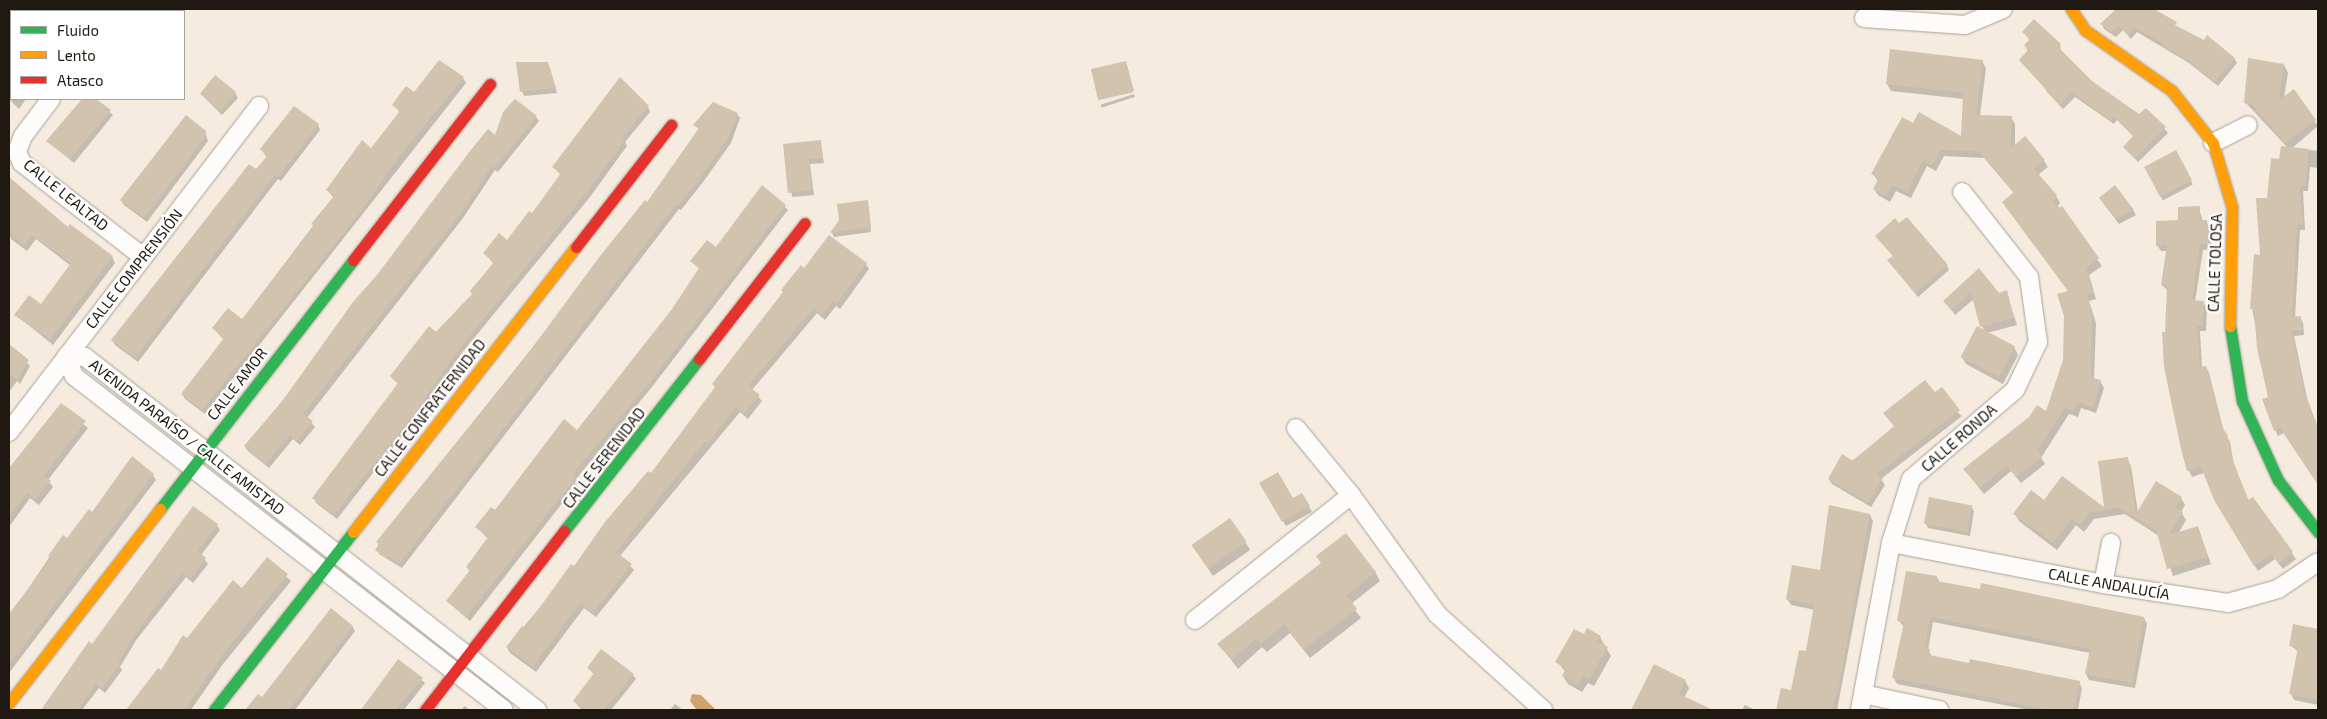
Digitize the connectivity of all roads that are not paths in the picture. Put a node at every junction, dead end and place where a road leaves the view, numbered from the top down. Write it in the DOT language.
graph roads {
  1 [pos="2003,9"];
  2 [pos="2071,9"];
  3 [pos="1864,18"];
  4 [pos="490,84"];
  5 [pos="50,100"];
  6 [pos="259,106"];
  7 [pos="671,125"];
  8 [pos="2248,125"];
  9 [pos="2213,143"];
  10 [pos="1962,192"];
  11 [pos="805,223"];
  12 [pos="143,257"];
  13 [pos="67,356"];
  14 [pos="1296,428"];
  15 [pos="9,432"];
  16 [pos="204,450"];
  17 [pos="191,467"];
  18 [pos="1351,496"];
  19 [pos="2318,532"];
  20 [pos="1891,543"];
  21 [pos="2110,543"];
  22 [pos="336,553"];
  23 [pos="2318,562"];
  24 [pos="323,570"];
  25 [pos="2103,584"];
  26 [pos="1195,620"];
  27 [pos="469,656"];
  28 [pos="455,672"];
  29 [pos="1861,702"];
  30 [pos="9,703"];
  31 [pos="214,710"];
  32 [pos="425,710"];
  33 [pos="504,710"];
  34 [pos="537,710"];
  35 [pos="1543,710"];
  36 [pos="1939,710"];
  1 -- 3 [label="street"];
  2 -- 9 [label="street, CALLE TOLOSA"];
  4 -- 16 [label="street, CALLE AMOR"];
  5 -- 12 [label="street, CALLE LEALTAD"];
  6 -- 12 [label="street, CALLE COMPRENSIÓN"];
  7 -- 22 [label="street, CALLE CONFRATERNIDAD"];
  8 -- 9 [label="street"];
  9 -- 19 [label="street, CALLE TOLOSA"];
  10 -- 20 [label="street, CALLE RONDA"];
  11 -- 27 [label="street, CALLE SERENIDAD"];
  12 -- 13 [label="street, CALLE COMPRENSIÓN"];
  13 -- 15 [label="street, CALLE COMPRENSIÓN"];
  13 -- 16 [label="street, AVENIDA PARAÍSO / CALLE AMISTAD"];
  13 -- 17 [label="street, AVENIDA PARAÍSO / CALLE AMISTAD"];
  14 -- 18 [label="street"];
  16 -- 17 [label="street, CALLE AMOR"];
  16 -- 22 [label="street, AVENIDA PARAÍSO / CALLE AMISTAD"];
  17 -- 24 [label="street, AVENIDA PARAÍSO / CALLE AMISTAD"];
  17 -- 30 [label="street, CALLE AMOR"];
  18 -- 26 [label="street"];
  18 -- 35 [label="street"];
  20 -- 25 [label="street, CALLE ANDALUCÍA"];
  20 -- 29 [label="street, CALLE RONDA"];
  21 -- 25 [label="street"];
  22 -- 24 [label="street, CALLE CONFRATERNIDAD"];
  22 -- 27 [label="street, AVENIDA PARAÍSO / CALLE AMISTAD"];
  23 -- 25 [label="street, CALLE ANDALUCÍA"];
  24 -- 28 [label="street, AVENIDA PARAÍSO / CALLE AMISTAD"];
  24 -- 31 [label="street, CALLE CONFRATERNIDAD"];
  27 -- 28 [label="street, CALLE SERENIDAD"];
  27 -- 34 [label="street, AVENIDA PARAÍSO / CALLE AMISTAD"];
  28 -- 32 [label="street, CALLE SERENIDAD"];
  28 -- 33 [label="street, AVENIDA PARAÍSO / CALLE AMISTAD"];
  29 -- 36 [label="street"];
}
